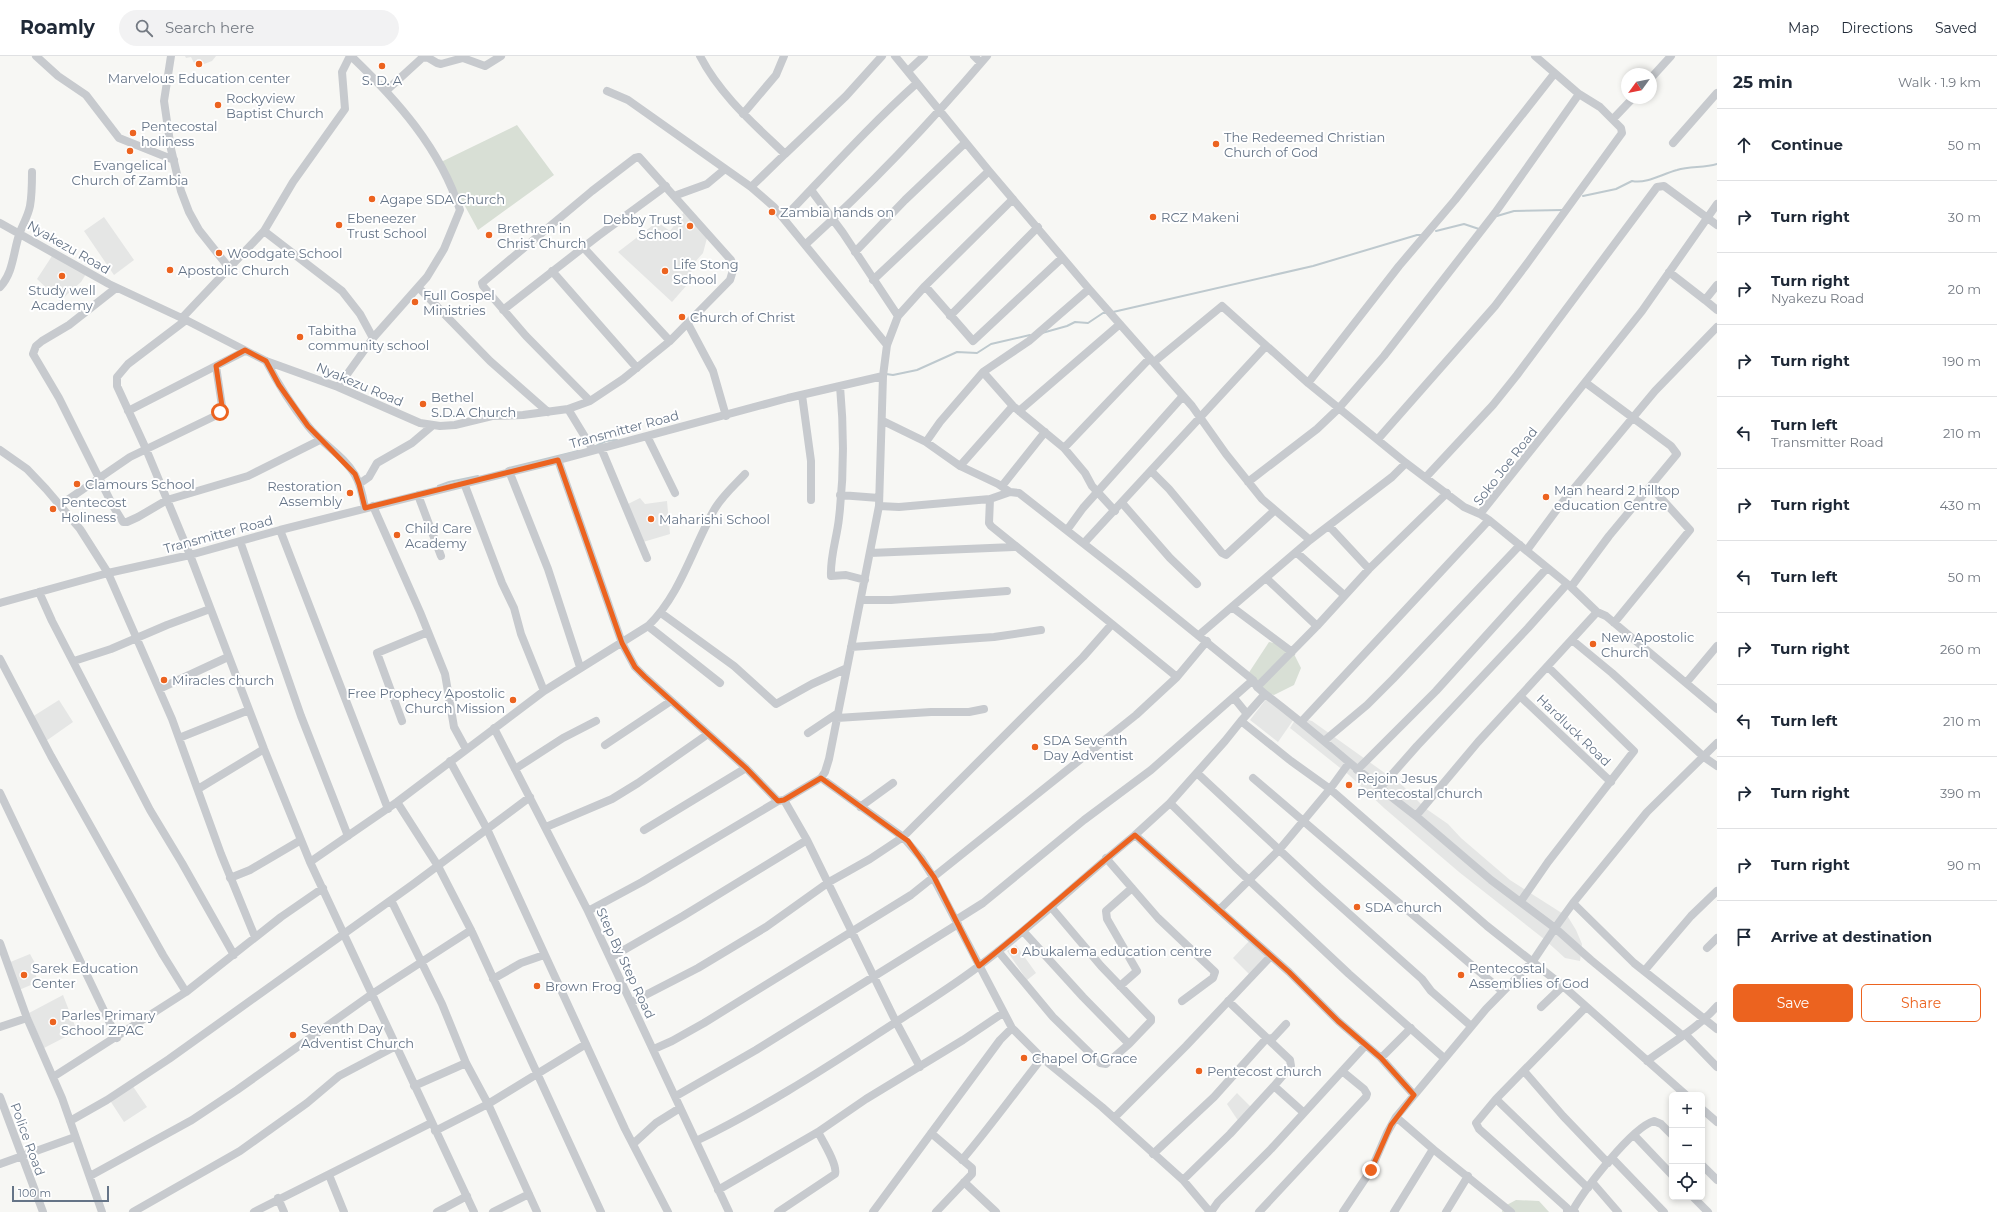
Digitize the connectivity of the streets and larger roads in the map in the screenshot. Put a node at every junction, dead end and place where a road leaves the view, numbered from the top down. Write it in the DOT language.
graph roads {
  1 [pos="36,56"];
  2 [pos="171,56"];
  3 [pos="351,56"];
  4 [pos="501,56"];
  5 [pos="700,56"];
  6 [pos="784,56"];
  7 [pos="882,56"];
  8 [pos="895,56"];
  9 [pos="924,56"];
  10 [pos="974,56"];
  11 [pos="987,56"];
  12 [pos="1540,58"];
  13 [pos="1667,58"];
  14 [pos="981,63"];
  15 [pos="1657,70"];
  16 [pos="908,71"];
  17 [pos="1554,74"];
  18 [pos="917,83"];
  19 [pos="387,90"];
  20 [pos="607,91"];
  21 [pos="1717,92"];
  22 [pos="1578,94"];
  23 [pos="1628,104"];
  24 [pos="939,111"];
  25 [pos="743,114"];
  26 [pos="1613,120"];
  27 [pos="965,143"];
  28 [pos="1673,144"];
  29 [pos="785,154"];
  30 [pos="174,160"];
  31 [pos="725,169"];
  32 [pos="989,171"];
  33 [pos="32,172"];
  34 [pos="666,186"];
  35 [pos="751,187"];
  36 [pos="811,190"];
  37 [pos="674,196"];
  38 [pos="1013,199"];
  39 [pos="1717,204"];
  40 [pos="1707,216"];
  41 [pos="784,218"];
  42 [pos="833,220"];
  43 [pos="0,223"];
  44 [pos="1717,225"];
  45 [pos="1038,227"];
  46 [pos="264,231"];
  47 [pos="19,233"];
  48 [pos="806,244"];
  49 [pos="583,248"];
  50 [pos="855,252"];
  51 [pos="1062,258"];
  52 [pos="230,269"];
  53 [pos="552,271"];
  54 [pos="1669,272"];
  55 [pos="873,280"];
  56 [pos="1717,285"];
  57 [pos="924,286"];
  58 [pos="0,287"];
  59 [pos="116,288"];
  60 [pos="420,288"];
  61 [pos="1089,289"];
  62 [pos="1705,300"];
  63 [pos="502,310"];
  64 [pos="1717,310"];
  65 [pos="898,316"];
  66 [pos="950,316"];
  67 [pos="184,319"];
  68 [pos="688,324"];
  69 [pos="1120,324"];
  70 [pos="1717,327"];
  71 [pos="373,338"];
  72 [pos="670,341"];
  73 [pos="887,345"];
  74 [pos="1266,346"];
  75 [pos="245,350"];
  76 [pos="1152,360"];
  77 [pos="266,361"];
  78 [pos="216,366"];
  79 [pos="636,368"];
  80 [pos="983,372"];
  81 [pos="883,376"];
  82 [pos="1308,383"];
  83 [pos="1586,383"];
  84 [pos="840,386"];
  85 [pos="338,387"];
  86 [pos="802,395"];
  87 [pos="1183,396"];
  88 [pos="590,401"];
  89 [pos="1016,408"];
  90 [pos="1339,408"];
  91 [pos="568,409"];
  92 [pos="128,411"];
  93 [pos="548,412"];
  94 [pos="726,416"];
  95 [pos="1200,416"];
  96 [pos="1633,417"];
  97 [pos="883,421"];
  98 [pos="432,426"];
  99 [pos="1045,432"];
  100 [pos="647,436"];
  101 [pos="1378,439"];
  102 [pos="320,440"];
  103 [pos="926,442"];
  104 [pos="1064,448"];
  105 [pos="146,449"];
  106 [pos="597,449"];
  107 [pos="0,450"];
  108 [pos="558,460"];
  109 [pos="1406,463"];
  110 [pos="960,466"];
  111 [pos="1151,470"];
  112 [pos="509,471"];
  113 [pos="745,474"];
  114 [pos="1426,477"];
  115 [pos="99,478"];
  116 [pos="1248,482"];
  117 [pos="464,483"];
  118 [pos="359,484"];
  119 [pos="1002,486"];
  120 [pos="1651,487"];
  121 [pos="1010,492"];
  122 [pos="1097,492"];
  123 [pos="1447,492"];
  124 [pos="675,493"];
  125 [pos="418,494"];
  126 [pos="840,495"];
  127 [pos="990,499"];
  128 [pos="167,500"];
  129 [pos="811,500"];
  130 [pos="879,502"];
  131 [pos="1122,503"];
  132 [pos="60,505"];
  133 [pos="373,506"];
  134 [pos="365,508"];
  135 [pos="1115,511"];
  136 [pos="1274,511"];
  137 [pos="1480,514"];
  138 [pos="1489,520"];
  139 [pos="1329,526"];
  140 [pos="280,530"];
  141 [pos="1067,530"];
  142 [pos="1310,540"];
  143 [pos="240,541"];
  144 [pos="1084,543"];
  145 [pos="1014,547"];
  146 [pos="1523,548"];
  147 [pos="1296,552"];
  148 [pos="870,553"];
  149 [pos="190,555"];
  150 [pos="441,556"];
  151 [pos="647,558"];
  152 [pos="1547,568"];
  153 [pos="1369,569"];
  154 [pos="108,573"];
  155 [pos="1266,578"];
  156 [pos="865,580"];
  157 [pos="1196,583"];
  158 [pos="1569,585"];
  159 [pos="1007,591"];
  160 [pos="39,592"];
  161 [pos="1344,595"];
  162 [pos="861,600"];
  163 [pos="0,603"];
  164 [pos="1232,606"];
  165 [pos="210,609"];
  166 [pos="1597,612"];
  167 [pos="662,613"];
  168 [pos="1614,623"];
  169 [pos="1112,624"];
  170 [pos="648,626"];
  171 [pos="1317,626"];
  172 [pos="1041,630"];
  173 [pos="428,632"];
  174 [pos="1199,635"];
  175 [pos="136,640"];
  176 [pos="1572,640"];
  177 [pos="1206,642"];
  178 [pos="622,643"];
  179 [pos="1717,646"];
  180 [pos="851,647"];
  181 [pos="1292,652"];
  182 [pos="228,657"];
  183 [pos="0,659"];
  184 [pos="74,661"];
  185 [pos="1548,666"];
  186 [pos="580,667"];
  187 [pos="845,670"];
  188 [pos="1177,677"];
  189 [pos="720,683"];
  190 [pos="1255,683"];
  191 [pos="1686,683"];
  192 [pos="159,689"];
  193 [pos="544,691"];
  194 [pos="1265,694"];
  195 [pos="1520,696"];
  196 [pos="1234,698"];
  197 [pos="671,701"];
  198 [pos="1715,703"];
  199 [pos="984,709"];
  200 [pos="249,710"];
  201 [pos="837,715"];
  202 [pos="1244,717"];
  203 [pos="402,721"];
  204 [pos="596,721"];
  205 [pos="1302,721"];
  206 [pos="494,728"];
  207 [pos="708,734"];
  208 [pos="808,734"];
  209 [pos="179,738"];
  210 [pos="1324,741"];
  211 [pos="1717,743"];
  212 [pos="605,745"];
  213 [pos="264,749"];
  214 [pos="466,749"];
  215 [pos="1704,757"];
  216 [pos="450,761"];
  217 [pos="1350,763"];
  218 [pos="1717,766"];
  219 [pos="746,768"];
  220 [pos="515,769"];
  221 [pos="1357,770"];
  222 [pos="1197,772"];
  223 [pos="821,778"];
  224 [pos="1253,778"];
  225 [pos="1611,782"];
  226 [pos="893,783"];
  227 [pos="1380,788"];
  228 [pos="198,789"];
  229 [pos="1330,790"];
  230 [pos="0,793"];
  231 [pos="530,797"];
  232 [pos="781,801"];
  233 [pos="397,802"];
  234 [pos="1170,803"];
  235 [pos="860,807"];
  236 [pos="388,809"];
  237 [pos="1416,816"];
  238 [pos="1304,820"];
  239 [pos="546,827"];
  240 [pos="486,829"];
  241 [pos="644,830"];
  242 [pos="1135,835"];
  243 [pos="348,836"];
  244 [pos="903,837"];
  245 [pos="301,840"];
  246 [pos="807,840"];
  247 [pos="1279,850"];
  248 [pos="1106,858"];
  249 [pos="310,862"];
  250 [pos="438,866"];
  251 [pos="934,877"];
  252 [pos="230,878"];
  253 [pos="1250,880"];
  254 [pos="829,882"];
  255 [pos="323,888"];
  256 [pos="1132,888"];
  257 [pos="1717,891"];
  258 [pos="391,900"];
  259 [pos="1521,901"];
  260 [pos="1573,903"];
  261 [pos="1051,907"];
  262 [pos="1219,910"];
  263 [pos="588,911"];
  264 [pos="957,922"];
  265 [pos="1555,928"];
  266 [pos="471,930"];
  267 [pos="852,930"];
  268 [pos="1023,931"];
  269 [pos="345,933"];
  270 [pos="255,937"];
  271 [pos="1717,938"];
  272 [pos="0,943"];
  273 [pos="1707,948"];
  274 [pos="998,951"];
  275 [pos="234,955"];
  276 [pos="544,955"];
  277 [pos="1271,956"];
  278 [pos="610,958"];
  279 [pos="1533,961"];
  280 [pos="422,962"];
  281 [pos="979,966"];
  282 [pos="1645,970"];
  283 [pos="875,976"];
  284 [pos="493,979"];
  285 [pos="1120,986"];
  286 [pos="1563,986"];
  287 [pos="1502,991"];
  288 [pos="186,992"];
  289 [pos="372,994"];
  290 [pos="1182,1001"];
  291 [pos="1228,1001"];
  292 [pos="632,1002"];
  293 [pos="1717,1006"];
  294 [pos="1541,1008"];
  295 [pos="1586,1008"];
  296 [pos="1003,1013"];
  297 [pos="27,1018"];
  298 [pos="1705,1020"];
  299 [pos="896,1022"];
  300 [pos="1286,1024"];
  301 [pos="1471,1026"];
  302 [pos="0,1027"];
  303 [pos="1012,1028"];
  304 [pos="1411,1028"];
  305 [pos="1717,1029"];
  306 [pos="1684,1034"];
  307 [pos="117,1038"];
  308 [pos="1266,1039"];
  309 [pos="586,1044"];
  310 [pos="1129,1044"];
  311 [pos="396,1046"];
  312 [pos="1365,1046"];
  313 [pos="654,1049"];
  314 [pos="1042,1058"];
  315 [pos="1381,1058"];
  316 [pos="1444,1058"];
  317 [pos="1647,1061"];
  318 [pos="466,1062"];
  319 [pos="920,1067"];
  320 [pos="1717,1067"];
  321 [pos="1342,1071"];
  322 [pos="1524,1071"];
  323 [pos="536,1074"];
  324 [pos="53,1077"];
  325 [pos="414,1086"];
  326 [pos="1274,1086"];
  327 [pos="1683,1092"];
  328 [pos="1414,1095"];
  329 [pos="676,1096"];
  330 [pos="0,1097"];
  331 [pos="1496,1099"];
  332 [pos="488,1104"];
  333 [pos="680,1108"];
  334 [pos="1303,1112"];
  335 [pos="1705,1112"];
  336 [pos="1396,1117"];
  337 [pos="1114,1118"];
  338 [pos="70,1121"];
  339 [pos="1717,1122"];
  340 [pos="431,1123"];
  341 [pos="435,1131"];
  342 [pos="818,1132"];
  343 [pos="1669,1132"];
  344 [pos="931,1133"];
  345 [pos="1634,1135"];
  346 [pos="75,1137"];
  347 [pos="696,1142"];
  348 [pos="633,1144"];
  349 [pos="1433,1149"];
  350 [pos="1153,1154"];
  351 [pos="21,1156"];
  352 [pos="962,1160"];
  353 [pos="1610,1160"];
  354 [pos="0,1164"];
  355 [pos="1705,1168"];
  356 [pos="1669,1172"];
  357 [pos="329,1175"];
  358 [pos="90,1176"];
  359 [pos="1468,1176"];
  360 [pos="1183,1180"];
  361 [pos="1717,1180"];
  362 [pos="964,1182"];
  363 [pos="1590,1185"];
  364 [pos="718,1190"];
  365 [pos="528,1194"];
  366 [pos="467,1196"];
  367 [pos="278,1198"];
  368 [pos="1696,1200"];
  369 [pos="1506,1210"];
  370 [pos="1570,1211"];
  371 [pos="43,1212"];
  372 [pos="102,1212"];
  373 [pos="133,1212"];
  374 [pos="254,1212"];
  375 [pos="284,1212"];
  376 [pos="344,1212"];
  377 [pos="437,1212"];
  378 [pos="474,1212"];
  379 [pos="493,1212"];
  380 [pos="537,1212"];
  381 [pos="601,1212"];
  382 [pos="668,1212"];
  383 [pos="729,1212"];
  384 [pos="778,1212"];
  385 [pos="873,1212"];
  386 [pos="936,1212"];
  387 [pos="996,1212"];
  388 [pos="1210,1212"];
  389 [pos="1259,1212"];
  390 [pos="1343,1212"];
  391 [pos="1394,1212"];
  392 [pos="1446,1212"];
  393 [pos="1618,1212"];
  394 [pos="1664,1212"];
  395 [pos="1708,1212"];
  1 -- 30 [label="street"];
  2 -- 30 [label="street"];
  3 -- 19 [label="street"];
  3 -- 46 [label="street"];
  4 -- 19 [label="street"];
  5 -- 25 [label="street"];
  6 -- 25 [label="street"];
  7 -- 29 [label="street"];
  8 -- 16 [label="street"];
  9 -- 16 [label="street"];
  10 -- 14 [label="street"];
  11 -- 14 [label="street"];
  12 -- 17 [label="street"];
  13 -- 15 [label="street"];
  14 -- 24 [label="street"];
  16 -- 18 [label="street"];
  17 -- 22 [label="street"];
  17 -- 82 [label="street"];
  18 -- 24 [label="street"];
  18 -- 36 [label="street"];
  19 -- 60 [label="street"];
  20 -- 31 [label="street"];
  21 -- 28 [label="street"];
  22 -- 26 [label="street"];
  22 -- 90 [label="street"];
  23 -- 26 [label="street"];
  24 -- 27 [label="street"];
  24 -- 42 [label="street"];
  25 -- 29 [label="street"];
  26 -- 101 [label="street"];
  27 -- 32 [label="street"];
  27 -- 50 [label="street"];
  29 -- 35 [label="street"];
  30 -- 52 [label="street"];
  31 -- 35 [label="street"];
  31 -- 37 [label="street"];
  32 -- 38 [label="street"];
  32 -- 55 [label="street"];
  33 -- 47 [label="street"];
  34 -- 37 [label="street"];
  34 -- 49 [label="street"];
  34 -- 63 [label="street"];
  35 -- 41 [label="street"];
  36 -- 41 [label="street"];
  36 -- 42 [label="street"];
  37 -- 68 [label="street, Nyakezu Road"];
  38 -- 45 [label="street"];
  38 -- 57 [label="street"];
  39 -- 40 [label="street, Soko Joe Road"];
  40 -- 44 [label="street"];
  40 -- 54 [label="street, Soko Joe Road"];
  40 -- 114 [label="street"];
  41 -- 48 [label="street"];
  42 -- 48 [label="street"];
  42 -- 50 [label="street"];
  43 -- 47 [label="street, Nyakezu Road"];
  45 -- 51 [label="street"];
  45 -- 66 [label="street"];
  46 -- 52 [label="street"];
  46 -- 71 [label="street"];
  47 -- 58 [label="street"];
  47 -- 59 [label="street, Nyakezu Road"];
  48 -- 73 [label="street"];
  49 -- 53 [label="street"];
  49 -- 72 [label="street"];
  50 -- 55 [label="street"];
  51 -- 61 [label="street"];
  51 -- 66 [label="street"];
  52 -- 67 [label="street"];
  53 -- 63 [label="street"];
  53 -- 79 [label="street"];
  54 -- 62 [label="street"];
  54 -- 83 [label="street, Soko Joe Road"];
  55 -- 65 [label="street"];
  56 -- 62 [label="street"];
  57 -- 65 [label="street"];
  57 -- 66 [label="street"];
  59 -- 67 [label="street, Nyakezu Road"];
  59 -- 115 [label="street"];
  60 -- 71 [label="street"];
  60 -- 93 [label="street"];
  61 -- 69 [label="street"];
  61 -- 80 [label="street"];
  62 -- 64 [label="street"];
  63 -- 88 [label="street"];
  65 -- 73 [label="street"];
  67 -- 75 [label="street, Nyakezu Road"];
  67 -- 92 [label="street"];
  68 -- 72 [label="street, Nyakezu Road"];
  68 -- 94 [label="street"];
  69 -- 76 [label="street"];
  69 -- 89 [label="street"];
  70 -- 96 [label="street"];
  71 -- 85 [label="street"];
  72 -- 79 [label="street, Nyakezu Road"];
  73 -- 81 [label="street"];
  74 -- 76 [label="street"];
  74 -- 82 [label="street"];
  74 -- 95 [label="street"];
  75 -- 77 [label="street, Nyakezu Road"];
  75 -- 78 [label="street"];
  76 -- 87 [label="street"];
  76 -- 104 [label="street"];
  77 -- 85 [label="street, Nyakezu Road"];
  77 -- 102 [label="street"];
  78 -- 92 [label="street"];
  78 -- 105 [label="street"];
  79 -- 88 [label="street, Nyakezu Road"];
  80 -- 89 [label="street"];
  80 -- 103 [label="street"];
  81 -- 84 [label="street, Transmitter Road"];
  81 -- 97 [label="street"];
  82 -- 90 [label="street"];
  83 -- 96 [label="street"];
  83 -- 137 [label="street, Soko Joe Road"];
  84 -- 86 [label="street, Transmitter Road"];
  84 -- 126 [label="street"];
  85 -- 98 [label="street, Nyakezu Road"];
  86 -- 94 [label="street, Transmitter Road"];
  86 -- 129 [label="street"];
  87 -- 95 [label="street"];
  87 -- 122 [label="street"];
  88 -- 91 [label="street, Nyakezu Road"];
  89 -- 99 [label="street"];
  89 -- 110 [label="street"];
  90 -- 101 [label="street"];
  90 -- 116 [label="street"];
  91 -- 93 [label="street, Nyakezu Road"];
  91 -- 106 [label="street"];
  92 -- 105 [label="street"];
  93 -- 98 [label="street, Nyakezu Road"];
  94 -- 100 [label="street, Transmitter Road"];
  95 -- 111 [label="street"];
  95 -- 116 [label="street"];
  96 -- 120 [label="street"];
  96 -- 146 [label="street"];
  97 -- 103 [label="street"];
  97 -- 130 [label="street"];
  98 -- 118 [label="street"];
  99 -- 104 [label="street"];
  99 -- 119 [label="street"];
  100 -- 106 [label="street, Transmitter Road"];
  100 -- 124 [label="street"];
  101 -- 109 [label="street"];
  102 -- 118 [label="street"];
  102 -- 128 [label="street"];
  103 -- 110 [label="street"];
  104 -- 122 [label="street"];
  105 -- 115 [label="street"];
  105 -- 128 [label="street"];
  106 -- 108 [label="street, Transmitter Road"];
  106 -- 151 [label="street"];
  107 -- 132 [label="street"];
  108 -- 112 [label="street, Transmitter Road"];
  108 -- 178 [label="street"];
  109 -- 114 [label="street"];
  109 -- 139 [label="street"];
  110 -- 119 [label="street"];
  111 -- 131 [label="street"];
  111 -- 136 [label="street"];
  112 -- 117 [label="street, Transmitter Road"];
  112 -- 186 [label="street"];
  113 -- 167 [label="street"];
  114 -- 123 [label="street"];
  115 -- 128 [label="street"];
  115 -- 132 [label="street"];
  116 -- 136 [label="street"];
  117 -- 125 [label="street, Transmitter Road"];
  117 -- 193 [label="street"];
  118 -- 134 [label="street"];
  119 -- 121 [label="street"];
  120 -- 158 [label="street"];
  120 -- 168 [label="street"];
  121 -- 127 [label="street"];
  121 -- 141 [label="street"];
  122 -- 135 [label="street"];
  122 -- 141 [label="street"];
  123 -- 137 [label="street"];
  123 -- 153 [label="street"];
  125 -- 133 [label="street, Transmitter Road"];
  125 -- 150 [label="street"];
  126 -- 130 [label="street"];
  126 -- 156 [label="street"];
  127 -- 130 [label="street"];
  127 -- 145 [label="street"];
  128 -- 149 [label="street"];
  130 -- 148 [label="street"];
  131 -- 135 [label="street"];
  131 -- 157 [label="street"];
  132 -- 154 [label="street"];
  133 -- 134 [label="street, Transmitter Road"];
  133 -- 173 [label="street"];
  134 -- 140 [label="street, Transmitter Road"];
  135 -- 144 [label="street"];
  136 -- 142 [label="street"];
  137 -- 138 [label="street, Soko Joe Road"];
  138 -- 146 [label="street"];
  138 -- 205 [label="street, Soko Joe Road"];
  139 -- 142 [label="street"];
  139 -- 153 [label="street"];
  140 -- 143 [label="street, Transmitter Road"];
  140 -- 236 [label="street"];
  141 -- 144 [label="street"];
  142 -- 147 [label="street"];
  143 -- 149 [label="street, Transmitter Road"];
  143 -- 243 [label="street"];
  144 -- 174 [label="street"];
  145 -- 148 [label="street"];
  145 -- 169 [label="street"];
  146 -- 152 [label="street"];
  146 -- 210 [label="street"];
  147 -- 155 [label="street"];
  147 -- 161 [label="street"];
  148 -- 156 [label="street"];
  149 -- 154 [label="street, Transmitter Road"];
  149 -- 165 [label="street"];
  152 -- 158 [label="street"];
  152 -- 221 [label="street"];
  153 -- 161 [label="street"];
  154 -- 160 [label="street, Transmitter Road"];
  154 -- 175 [label="street"];
  155 -- 164 [label="street"];
  155 -- 171 [label="street"];
  156 -- 162 [label="street"];
  158 -- 166 [label="street"];
  158 -- 227 [label="street"];
  159 -- 162 [label="street"];
  160 -- 163 [label="street, Transmitter Road"];
  160 -- 184 [label="street"];
  161 -- 171 [label="street"];
  162 -- 180 [label="street"];
  164 -- 174 [label="street"];
  164 -- 181 [label="street"];
  165 -- 175 [label="street"];
  165 -- 182 [label="street"];
  166 -- 168 [label="street"];
  166 -- 176 [label="street"];
  167 -- 170 [label="street"];
  167 -- 187 [label="street"];
  168 -- 191 [label="street"];
  169 -- 188 [label="street"];
  169 -- 244 [label="street"];
  170 -- 178 [label="street"];
  170 -- 189 [label="street"];
  171 -- 181 [label="street"];
  172 -- 180 [label="street"];
  173 -- 203 [label="street"];
  173 -- 214 [label="street"];
  174 -- 177 [label="street"];
  175 -- 184 [label="street"];
  175 -- 192 [label="street"];
  176 -- 185 [label="street"];
  176 -- 215 [label="street"];
  177 -- 188 [label="street"];
  177 -- 190 [label="street"];
  178 -- 186 [label="street"];
  178 -- 197 [label="street"];
  179 -- 191 [label="street"];
  180 -- 187 [label="street"];
  181 -- 190 [label="street"];
  182 -- 192 [label="street"];
  182 -- 200 [label="street"];
  183 -- 288 [label="street"];
  184 -- 275 [label="street"];
  185 -- 195 [label="street"];
  185 -- 225 [label="street"];
  186 -- 193 [label="street"];
  187 -- 201 [label="street"];
  188 -- 251 [label="street"];
  190 -- 194 [label="street"];
  190 -- 196 [label="street"];
  191 -- 198 [label="street"];
  192 -- 209 [label="street"];
  193 -- 206 [label="street"];
  194 -- 202 [label="street"];
  194 -- 205 [label="street"];
  195 -- 225 [label="street, Hardluck Road"];
  195 -- 237 [label="street"];
  196 -- 202 [label="street"];
  196 -- 264 [label="street"];
  197 -- 207 [label="street"];
  197 -- 212 [label="street"];
  199 -- 201 [label="street"];
  200 -- 209 [label="street"];
  200 -- 213 [label="street"];
  201 -- 208 [label="street"];
  201 -- 223 [label="street"];
  202 -- 222 [label="street"];
  202 -- 229 [label="street"];
  204 -- 220 [label="street"];
  205 -- 210 [label="street"];
  206 -- 214 [label="street"];
  206 -- 220 [label="street, Step By Step Road"];
  207 -- 219 [label="street"];
  207 -- 239 [label="street"];
  209 -- 228 [label="street"];
  210 -- 217 [label="street"];
  211 -- 215 [label="street"];
  213 -- 228 [label="street"];
  213 -- 245 [label="street"];
  214 -- 216 [label="street"];
  215 -- 218 [label="street"];
  215 -- 260 [label="street"];
  216 -- 233 [label="street"];
  216 -- 240 [label="street"];
  217 -- 221 [label="street"];
  217 -- 229 [label="street"];
  219 -- 232 [label="street"];
  219 -- 241 [label="street"];
  220 -- 231 [label="street, Step By Step Road"];
  221 -- 227 [label="street"];
  222 -- 234 [label="street"];
  222 -- 247 [label="street"];
  223 -- 232 [label="street"];
  223 -- 235 [label="street"];
  224 -- 238 [label="street"];
  225 -- 259 [label="street"];
  226 -- 235 [label="street"];
  227 -- 237 [label="street"];
  228 -- 252 [label="street"];
  229 -- 238 [label="street"];
  229 -- 279 [label="street"];
  230 -- 307 [label="street"];
  231 -- 239 [label="street, Step By Step Road"];
  231 -- 240 [label="street"];
  232 -- 246 [label="street"];
  232 -- 263 [label="street"];
  233 -- 236 [label="street"];
  233 -- 250 [label="street"];
  234 -- 242 [label="street"];
  234 -- 253 [label="street"];
  235 -- 244 [label="street"];
  236 -- 243 [label="street"];
  237 -- 259 [label="street"];
  238 -- 247 [label="street"];
  238 -- 287 [label="street"];
  239 -- 263 [label="street, Step By Step Road"];
  240 -- 250 [label="street"];
  240 -- 276 [label="street"];
  242 -- 248 [label="street"];
  242 -- 262 [label="street"];
  243 -- 249 [label="street"];
  244 -- 251 [label="street"];
  244 -- 254 [label="street"];
  245 -- 249 [label="street"];
  245 -- 252 [label="street"];
  246 -- 254 [label="street"];
  246 -- 278 [label="street"];
  247 -- 253 [label="street"];
  247 -- 301 [label="street"];
  248 -- 256 [label="street"];
  248 -- 261 [label="street"];
  249 -- 255 [label="street"];
  250 -- 258 [label="street"];
  250 -- 266 [label="street"];
  251 -- 264 [label="street"];
  251 -- 267 [label="street"];
  252 -- 270 [label="street"];
  253 -- 262 [label="street"];
  253 -- 304 [label="street"];
  254 -- 267 [label="street"];
  254 -- 292 [label="street"];
  255 -- 269 [label="street"];
  255 -- 270 [label="street"];
  256 -- 285 [label="street"];
  256 -- 290 [label="street"];
  257 -- 282 [label="street"];
  258 -- 269 [label="street"];
  258 -- 280 [label="street"];
  259 -- 265 [label="street"];
  260 -- 265 [label="street"];
  260 -- 282 [label="street"];
  261 -- 268 [label="street"];
  261 -- 285 [label="street"];
  262 -- 277 [label="street"];
  263 -- 278 [label="street, Step By Step Road"];
  264 -- 281 [label="street"];
  264 -- 283 [label="street"];
  265 -- 279 [label="street"];
  265 -- 306 [label="street"];
  266 -- 280 [label="street"];
  266 -- 284 [label="street"];
  267 -- 283 [label="street"];
  267 -- 313 [label="street"];
  268 -- 274 [label="street"];
  268 -- 310 [label="street"];
  269 -- 289 [label="street"];
  269 -- 338 [label="street"];
  270 -- 275 [label="street"];
  271 -- 273 [label="street"];
  272 -- 297 [label="street"];
  274 -- 281 [label="street"];
  274 -- 310 [label="street"];
  275 -- 288 [label="street"];
  276 -- 284 [label="street"];
  276 -- 309 [label="street"];
  277 -- 291 [label="street"];
  277 -- 312 [label="street"];
  278 -- 292 [label="street, Step By Step Road"];
  279 -- 286 [label="street"];
  279 -- 287 [label="street"];
  280 -- 289 [label="street"];
  280 -- 318 [label="street"];
  281 -- 296 [label="street"];
  281 -- 299 [label="street"];
  282 -- 298 [label="street"];
  283 -- 299 [label="street"];
  283 -- 329 [label="street"];
  284 -- 323 [label="street"];
  285 -- 310 [label="street"];
  286 -- 294 [label="street"];
  286 -- 295 [label="street"];
  287 -- 301 [label="street"];
  288 -- 307 [label="street"];
  289 -- 311 [label="street"];
  289 -- 358 [label="street"];
  291 -- 308 [label="street"];
  291 -- 337 [label="street"];
  292 -- 313 [label="street, Step By Step Road"];
  293 -- 298 [label="street"];
  295 -- 317 [label="street"];
  295 -- 322 [label="street"];
  296 -- 303 [label="street"];
  296 -- 319 [label="street"];
  297 -- 302 [label="street"];
  297 -- 324 [label="street"];
  298 -- 305 [label="street"];
  298 -- 306 [label="street"];
  299 -- 319 [label="street"];
  299 -- 347 [label="street"];
  300 -- 308 [label="street"];
  301 -- 316 [label="street"];
  303 -- 314 [label="street"];
  303 -- 344 [label="street"];
  304 -- 315 [label="street"];
  304 -- 316 [label="street"];
  306 -- 317 [label="street"];
  306 -- 320 [label="street"];
  307 -- 324 [label="street"];
  308 -- 326 [label="street"];
  308 -- 350 [label="street"];
  309 -- 323 [label="street"];
  309 -- 348 [label="street"];
  311 -- 325 [label="street"];
  311 -- 373 [label="street"];
  312 -- 315 [label="street"];
  312 -- 321 [label="street"];
  313 -- 329 [label="street, Step By Step Road"];
  314 -- 337 [label="street"];
  314 -- 352 [label="street"];
  315 -- 328 [label="street"];
  316 -- 328 [label="street"];
  317 -- 327 [label="street"];
  318 -- 325 [label="street"];
  318 -- 332 [label="street"];
  319 -- 342 [label="street"];
  321 -- 334 [label="street"];
  321 -- 389 [label="street"];
  322 -- 331 [label="street"];
  322 -- 353 [label="street"];
  323 -- 332 [label="street"];
  323 -- 381 [label="street"];
  324 -- 338 [label="street"];
  325 -- 340 [label="street"];
  326 -- 334 [label="street"];
  326 -- 360 [label="street"];
  328 -- 336 [label="street"];
  329 -- 333 [label="street, Step By Step Road"];
  330 -- 351 [label="street, Police Road"];
  331 -- 363 [label="street"];
  331 -- 370 [label="street"];
  332 -- 341 [label="street"];
  332 -- 365 [label="street"];
  333 -- 347 [label="street, Step By Step Road"];
  333 -- 348 [label="street"];
  334 -- 388 [label="street"];
  335 -- 339 [label="street"];
  336 -- 349 [label="street"];
  336 -- 390 [label="street"];
  337 -- 350 [label="street"];
  338 -- 346 [label="street"];
  340 -- 341 [label="street"];
  340 -- 357 [label="street"];
  341 -- 366 [label="street"];
  342 -- 364 [label="street"];
  342 -- 384 [label="street"];
  343 -- 345 [label="street"];
  344 -- 352 [label="street"];
  344 -- 385 [label="street"];
  345 -- 353 [label="street"];
  345 -- 356 [label="street"];
  346 -- 351 [label="street"];
  346 -- 358 [label="street"];
  347 -- 364 [label="street, Step By Step Road"];
  348 -- 382 [label="street"];
  349 -- 359 [label="street"];
  349 -- 391 [label="street"];
  350 -- 360 [label="street"];
  351 -- 354 [label="street"];
  351 -- 371 [label="street, Police Road"];
  352 -- 362 [label="street"];
  353 -- 363 [label="street"];
  353 -- 394 [label="street"];
  355 -- 361 [label="street"];
  357 -- 367 [label="street"];
  357 -- 376 [label="street"];
  358 -- 372 [label="street"];
  359 -- 369 [label="street"];
  359 -- 392 [label="street"];
  360 -- 388 [label="street"];
  362 -- 386 [label="street"];
  362 -- 387 [label="street"];
  363 -- 370 [label="street"];
  363 -- 393 [label="street"];
  364 -- 383 [label="street, Step By Step Road"];
  365 -- 379 [label="street"];
  365 -- 380 [label="street"];
  366 -- 377 [label="street"];
  366 -- 378 [label="street"];
  367 -- 374 [label="street"];
  367 -- 375 [label="street"];
  368 -- 395 [label="street"];
}
